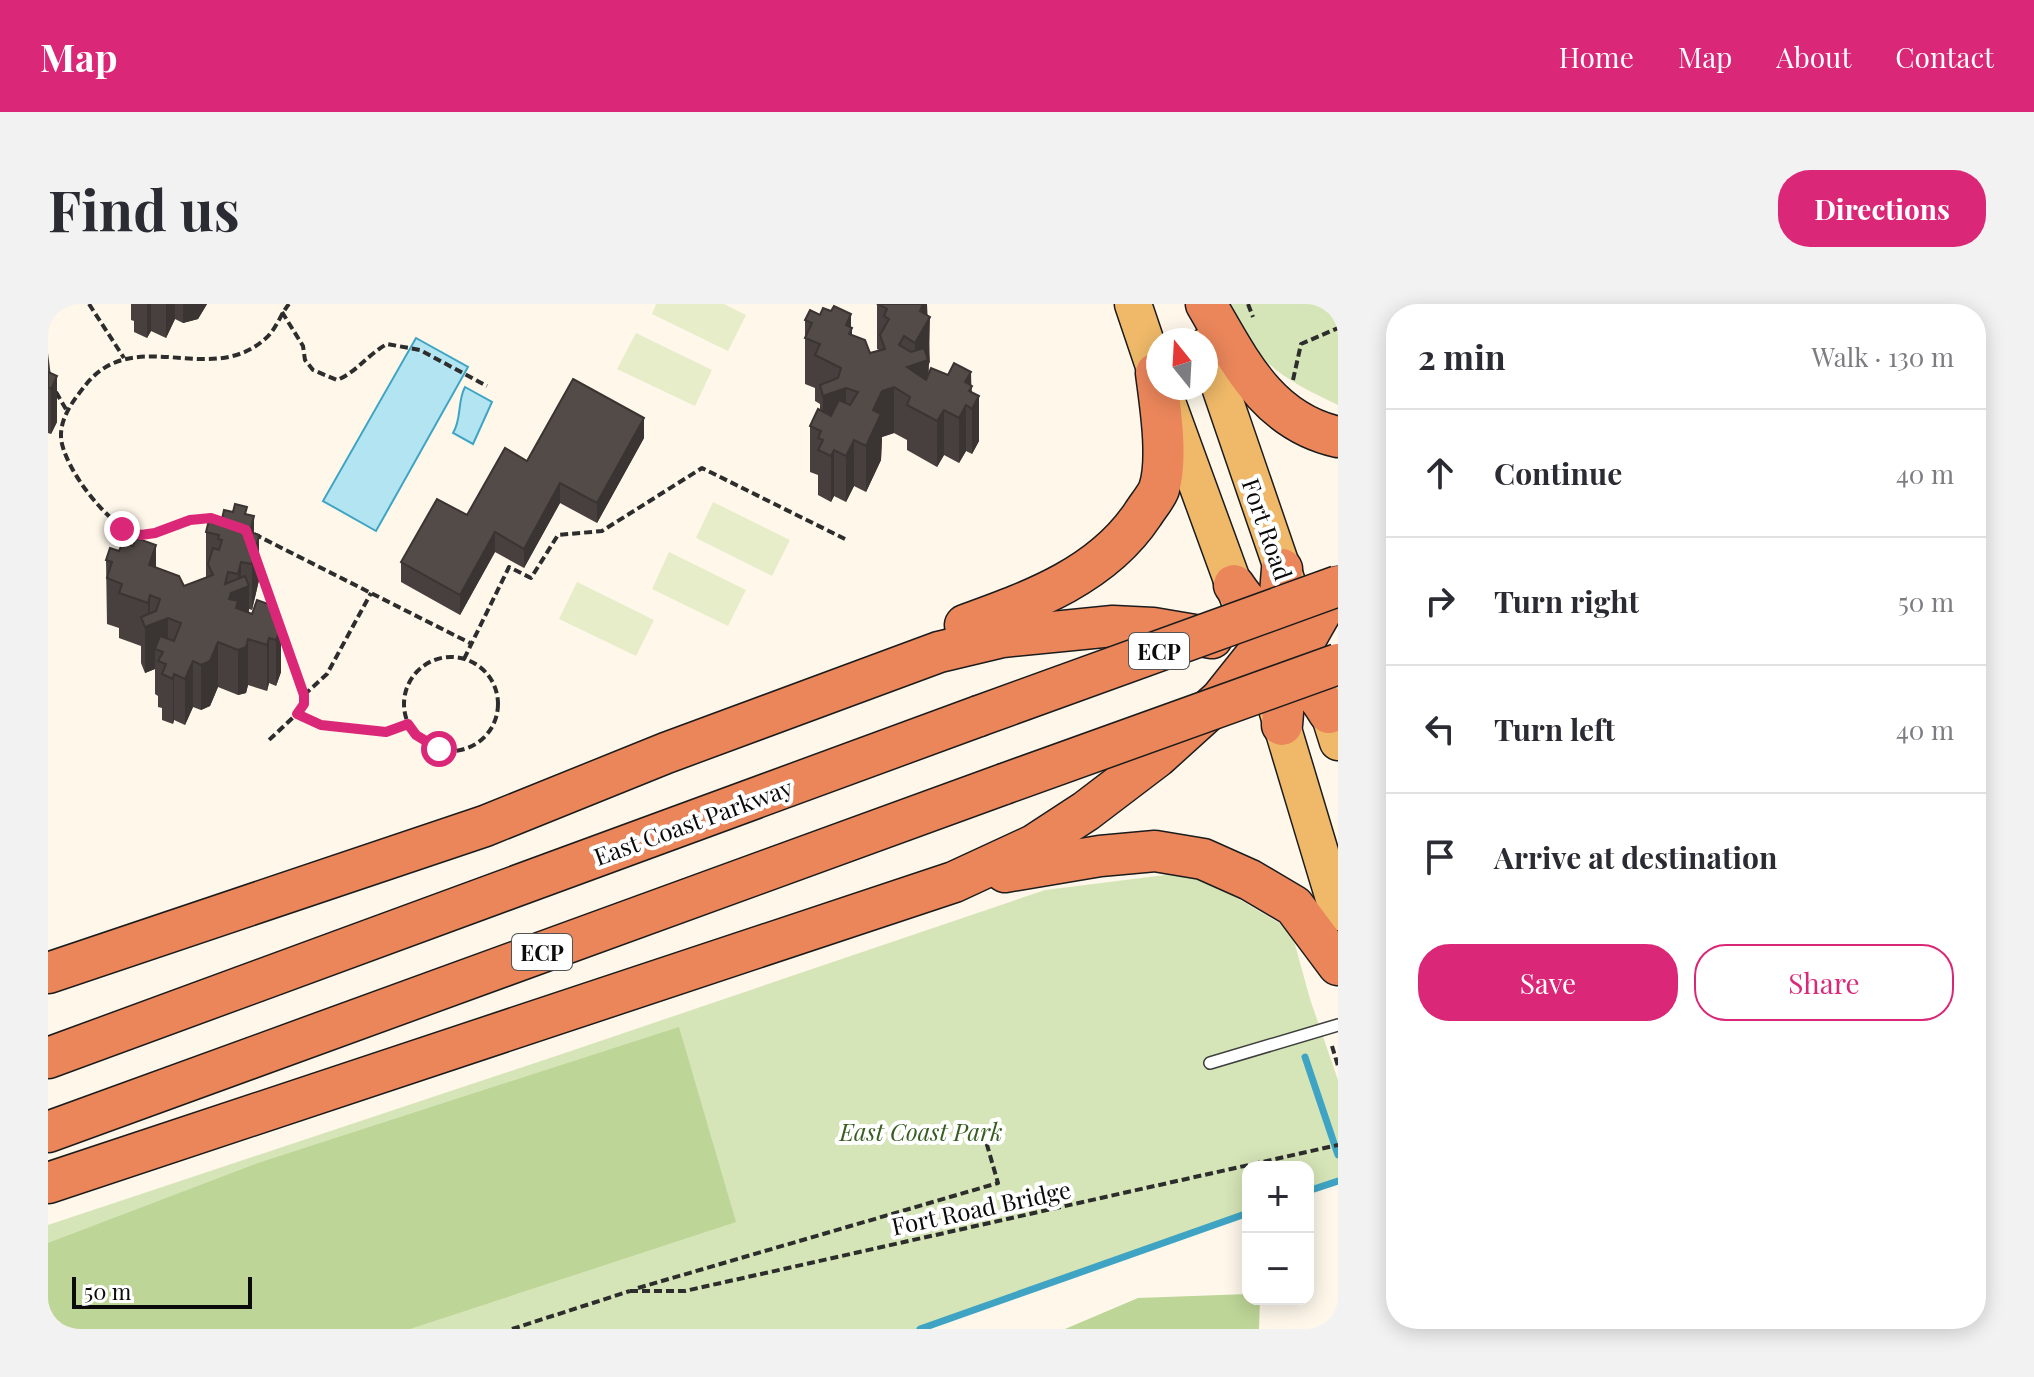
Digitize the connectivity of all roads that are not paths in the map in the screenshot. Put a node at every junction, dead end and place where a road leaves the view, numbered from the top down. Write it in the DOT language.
graph roads {
  1 [pos="1133,304"];
  2 [pos="1192,304"];
  3 [pos="1206,304"];
  4 [pos="1200,328"];
  5 [pos="1146,342"];
  6 [pos="1218,381"];
  7 [pos="1161,400"];
  8 [pos="1166,400"];
  9 [pos="1338,437"];
  10 [pos="1282,569"];
  11 [pos="1234,585"];
  12 [pos="1338,586"];
  13 [pos="1294,647"];
  14 [pos="1338,664"];
  15 [pos="829,694"];
  16 [pos="1282,725"];
  17 [pos="1334,727"];
  18 [pos="954,882"];
  19 [pos="1338,912"];
  20 [pos="1338,965"];
  21 [pos="48,973"];
  22 [pos="1338,1025"];
  23 [pos="48,1058"];
  24 [pos="1210,1063"];
  25 [pos="48,1132"];
  26 [pos="48,1183"];
  1 -- 5 [label="main road"];
  2 -- 4 [label="main road"];
  3 -- 9 [label="highway"];
  6 -- 10 [label="main road, Fort Road"];
  7 -- 15 [label="highway"];
  8 -- 11 [label="main road"];
  10 -- 13 [label="highway"];
  11 -- 13 [label="highway"];
  12 -- 13 [label="highway"];
  12 -- 23 [label="highway, East Coast Parkway / ECP, bridge"];
  13 -- 15 [label="highway"];
  13 -- 16 [label="highway"];
  13 -- 17 [label="highway"];
  13 -- 18 [label="highway"];
  14 -- 25 [label="highway, ECP, bridge"];
  15 -- 21 [label="highway"];
  16 -- 19 [label="main road"];
  18 -- 20 [label="highway"];
  18 -- 26 [label="highway"];
  22 -- 24 [label="lane"];
}
